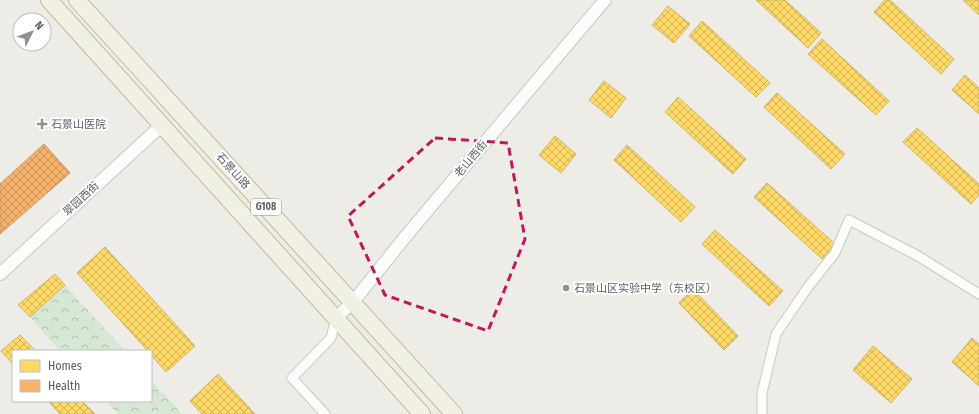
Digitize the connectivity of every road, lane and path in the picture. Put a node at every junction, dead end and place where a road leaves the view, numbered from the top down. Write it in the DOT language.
graph roads {
  1 [pos="49,0"];
  2 [pos="77,0"];
  3 [pos="606,0"];
  4 [pos="162,125"];
  5 [pos="0,274"];
  6 [pos="979,294"];
  7 [pos="353,302"];
  8 [pos="336,318"];
  9 [pos="325,414"];
  10 [pos="422,414"];
  11 [pos="454,414"];
  12 [pos="762,414"];
  1 -- 4 [label="highway, 石景山路 / G108"];
  2 -- 7 [label="highway, 石景山路 / G108"];
  3 -- 7 [label="street, 老山西街"];
  4 -- 5 [label="street, 翠园西街"];
  4 -- 8 [label="highway, 石景山路 / G108"];
  6 -- 12 [label="street"];
  7 -- 8 [label="street, 老山西街"];
  7 -- 11 [label="highway, 石景山路 / G108"];
  8 -- 9 [label="street"];
  8 -- 10 [label="highway, 石景山路 / G108"];
}
